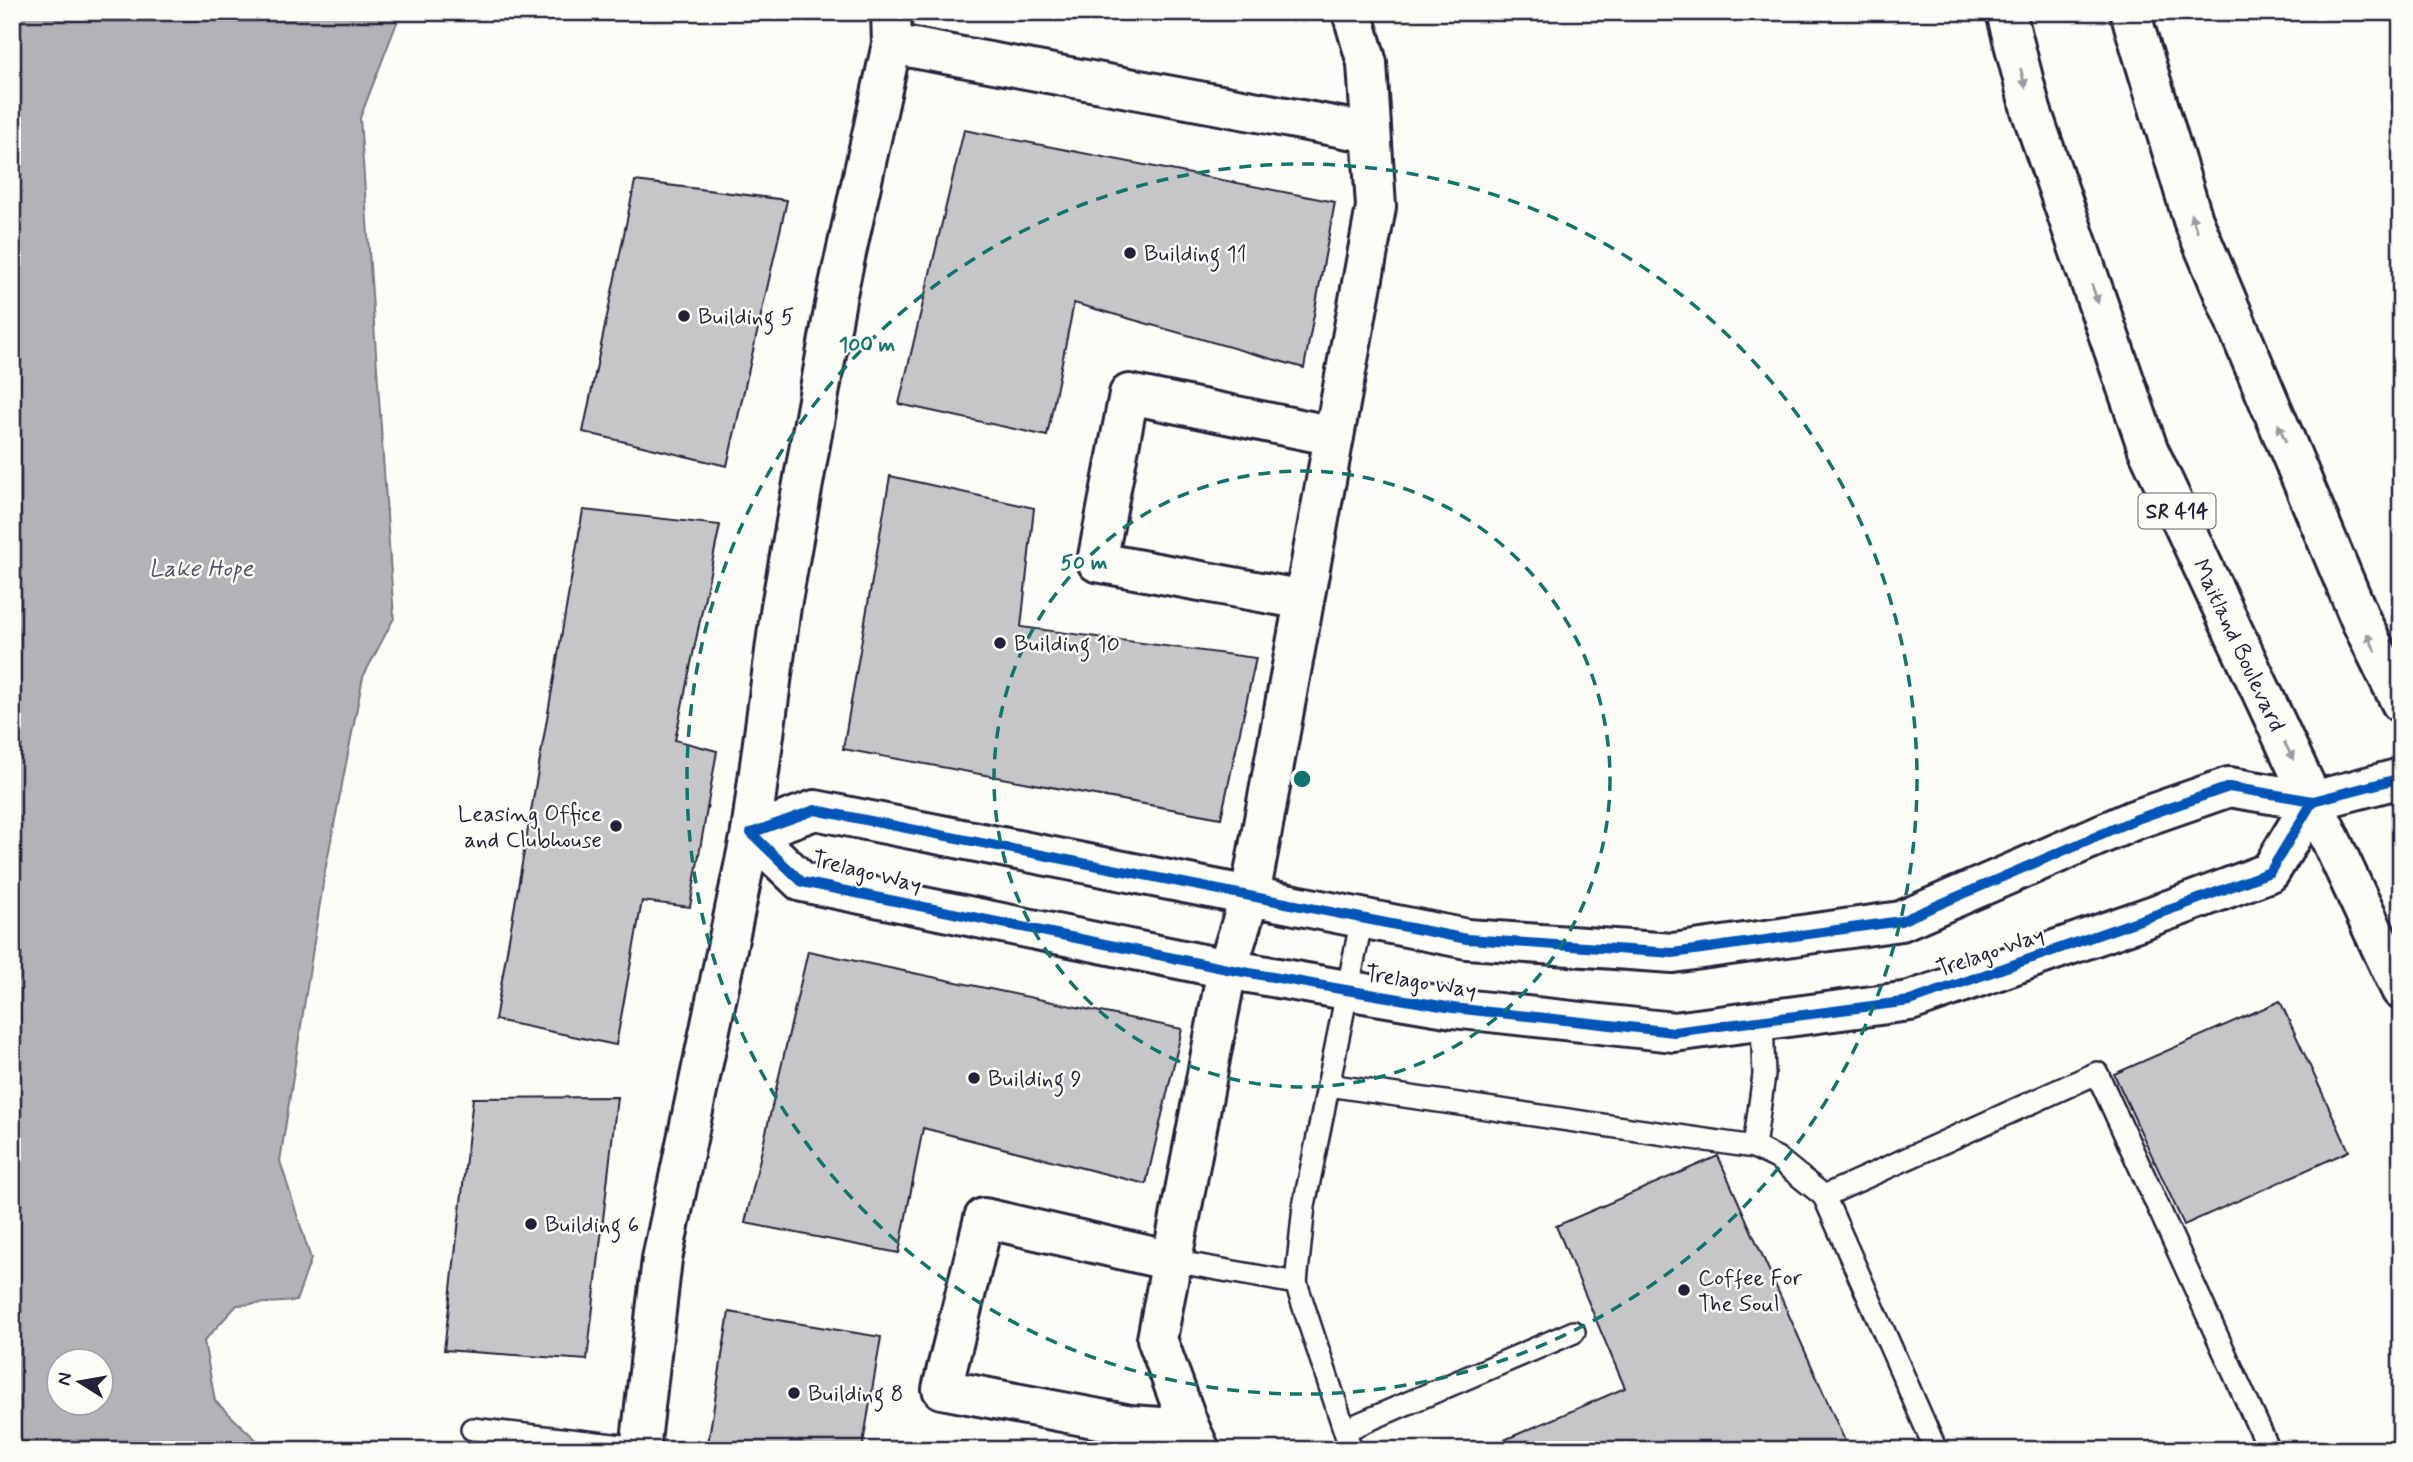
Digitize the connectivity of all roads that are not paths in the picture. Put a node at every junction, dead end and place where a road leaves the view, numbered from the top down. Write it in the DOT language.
graph roads {
  1 [pos="1352,12"];
  2 [pos="2006,12"];
  3 [pos="2130,12"];
  4 [pos="892,28"];
  5 [pos="1371,133"];
  6 [pos="1334,436"];
  7 [pos="1304,600"];
  8 [pos="2401,703"];
  9 [pos="2401,778"];
  10 [pos="2313,801"];
  11 [pos="751,834"];
  12 [pos="1250,896"];
  13 [pos="1362,918"];
  14 [pos="1227,969"];
  15 [pos="1346,990"];
  16 [pos="2401,990"];
  17 [pos="1762,1020"];
  18 [pos="1328,1085"];
  19 [pos="1754,1147"];
  20 [pos="1824,1196"];
  21 [pos="1172,1261"];
  22 [pos="1296,1283"];
  23 [pos="1574,1332"];
  24 [pos="472,1429"];
  25 [pos="1348,1440"];
  26 [pos="1191,1443"];
  27 [pos="640,1449"];
  28 [pos="1936,1450"];
  29 [pos="2269,1450"];
  1 -- 5 [label="street"];
  2 -- 10 [label="street, Maitland Boulevard / SR 414, one-way"];
  8 -- 3 [label="street, one-way"];
  4 -- 5 [label="street"];
  4 -- 11 [label="street"];
  5 -- 6 [label="street"];
  6 -- 7 [label="street"];
  6 -- 7 [label="street"];
  7 -- 12 [label="street"];
  9 -- 10 [label="street"];
  10 -- 13 [label="street, Trelago Way"];
  10 -- 16 [label="street, Maitland Boulevard / SR 414"];
  10 -- 17 [label="street, Trelago Way"];
  11 -- 12 [label="street, Trelago Way"];
  11 -- 14 [label="street, Trelago Way"];
  11 -- 27 [label="street"];
  12 -- 13 [label="street, Trelago Way"];
  12 -- 14 [label="street"];
  13 -- 15 [label="lane"];
  14 -- 15 [label="street, Trelago Way"];
  14 -- 21 [label="street"];
  15 -- 17 [label="street, Trelago Way"];
  15 -- 18 [label="lane"];
  17 -- 19 [label="lane"];
  18 -- 19 [label="lane"];
  18 -- 22 [label="lane"];
  19 -- 20 [label="lane"];
  20 -- 28 [label="lane"];
  20 -- 29 [label="lane"];
  21 -- 22 [label="lane"];
  21 -- 26 [label="street"];
  21 -- 26 [label="street"];
  22 -- 25 [label="lane"];
  23 -- 25 [label="lane"];
  24 -- 27 [label="lane"];
}
